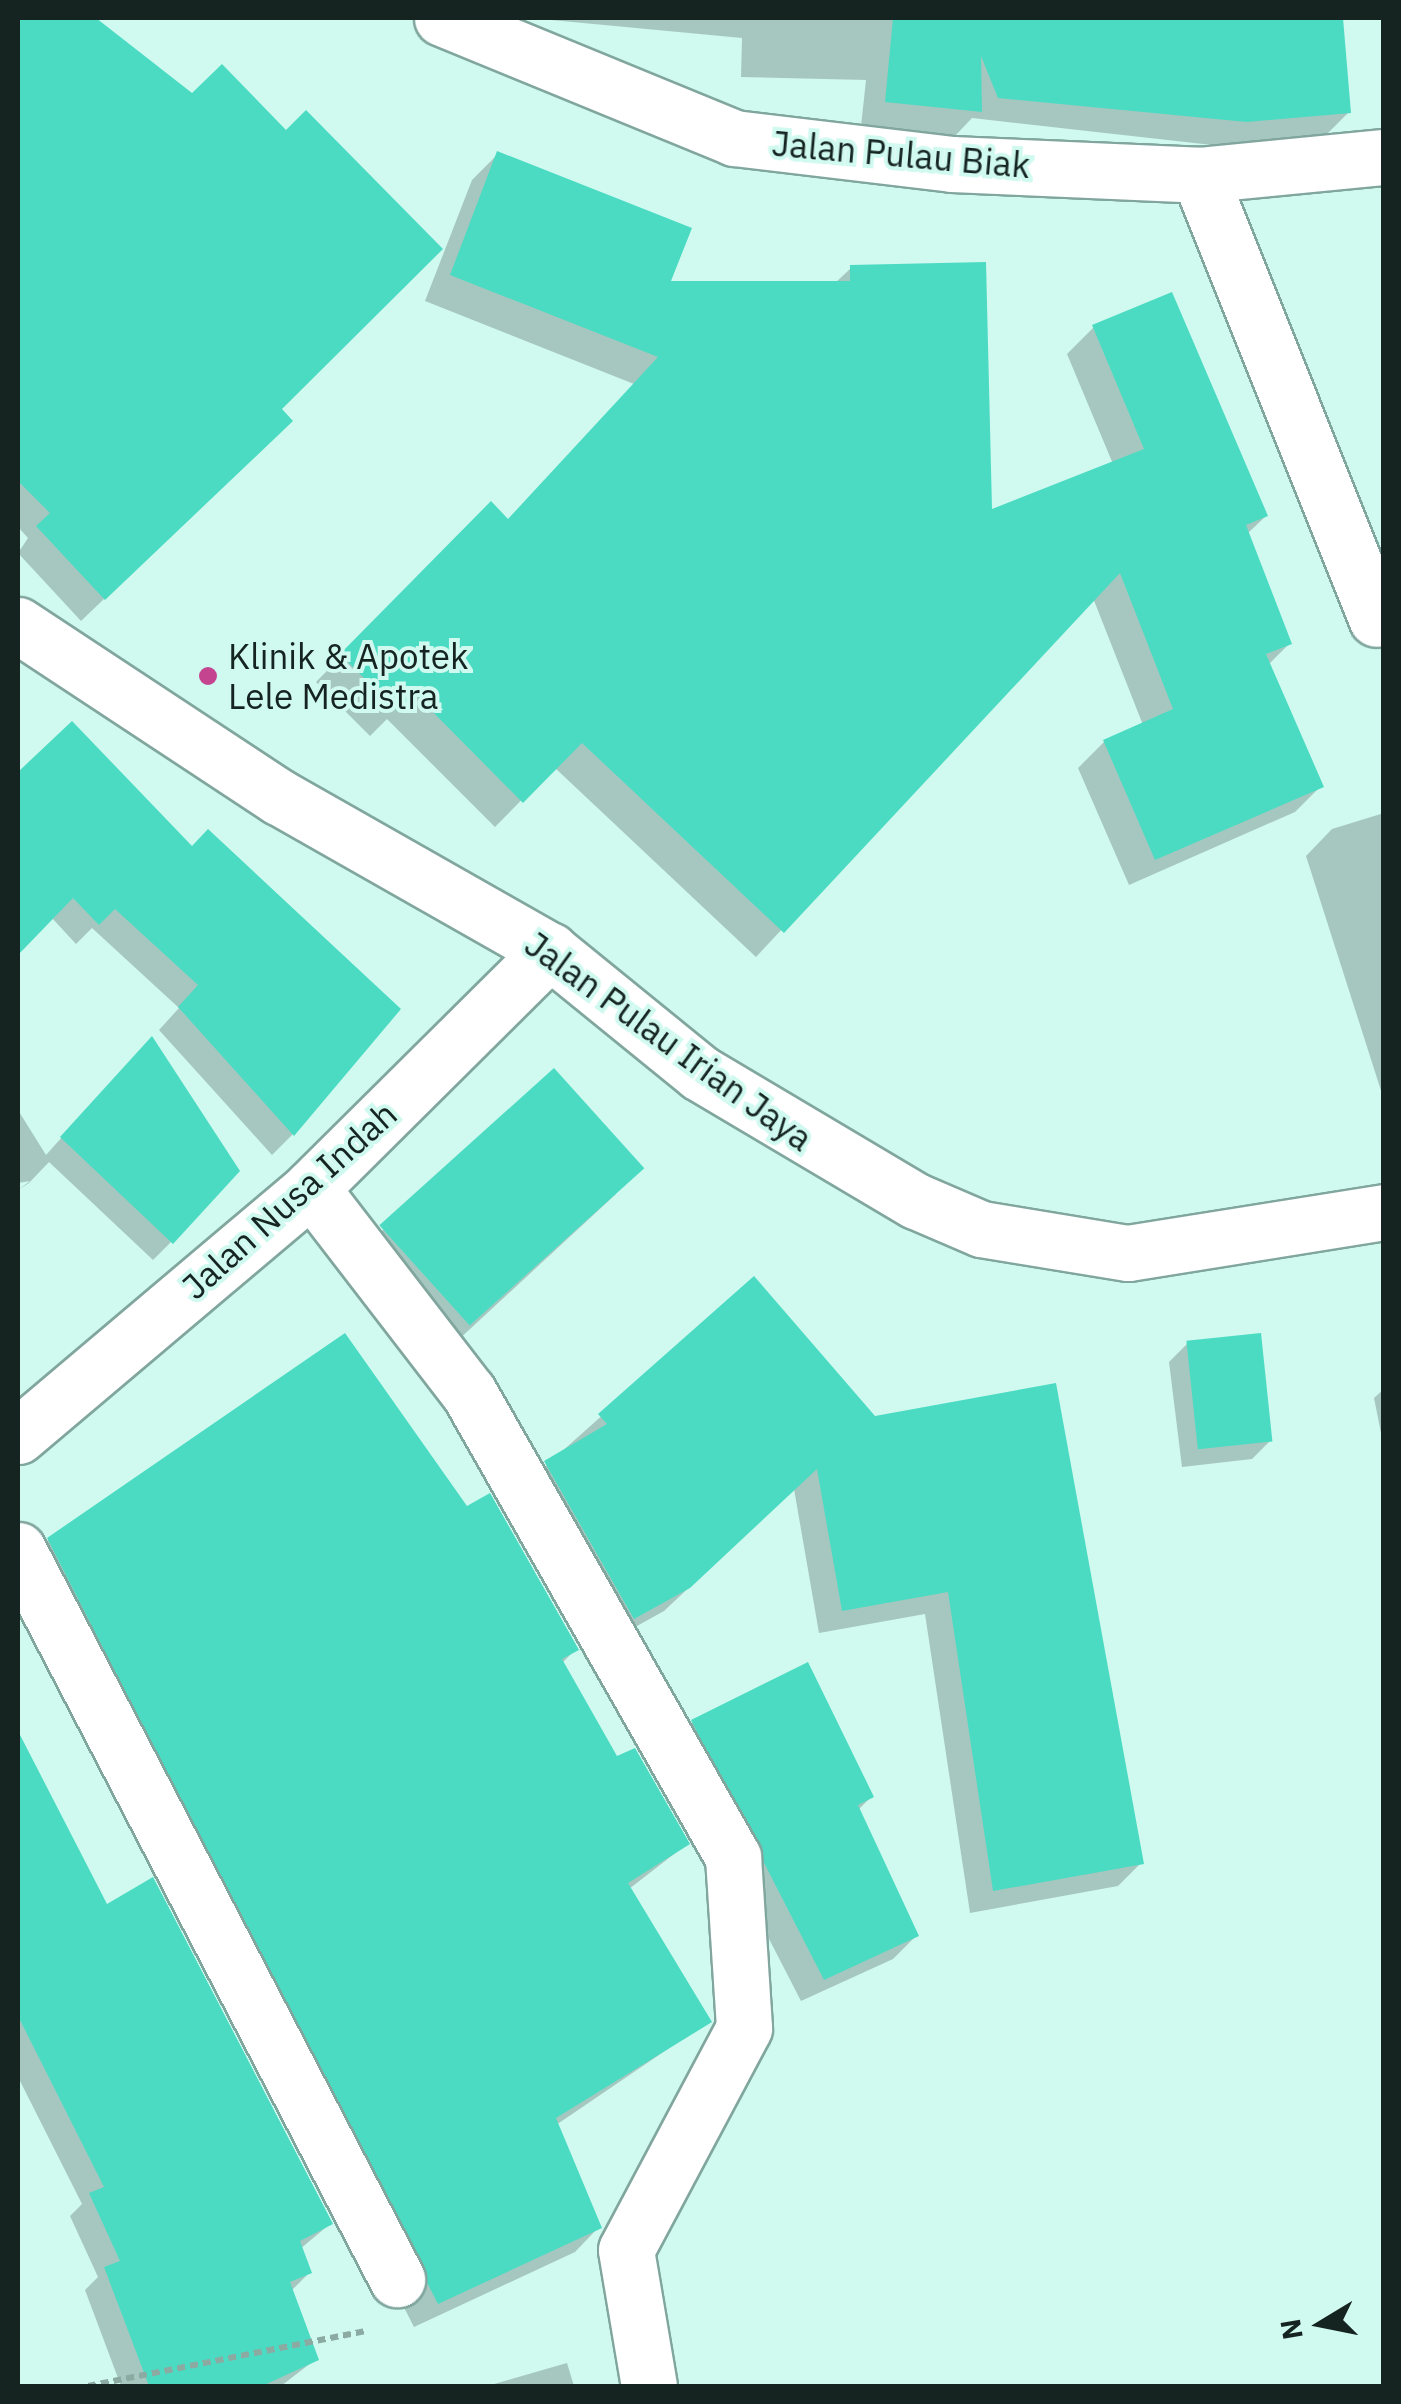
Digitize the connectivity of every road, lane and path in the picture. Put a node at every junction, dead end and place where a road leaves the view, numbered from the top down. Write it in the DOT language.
graph roads {
  1 [pos="442,18"];
  2 [pos="1384,157"];
  3 [pos="1199,175"];
  4 [pos="1378,619"];
  5 [pos="18,624"];
  6 [pos="550,951"];
  7 [pos="311,1188"];
  8 [pos="1384,1212"];
  9 [pos="18,1436"];
  10 [pos="18,1550"];
  11 [pos="397,2279"];
  12 [pos="88,2386"];
  13 [pos="649,2386"];
  1 -- 3 [label="street, Jalan Pulau Biak"];
  2 -- 3 [label="street, Jalan Pulau Biak"];
  3 -- 4 [label="street"];
  5 -- 6 [label="street, Jalan Pulau Irian Jaya"];
  6 -- 7 [label="street, Jalan Nusa Indah"];
  6 -- 8 [label="street, Jalan Pulau Irian Jaya"];
  7 -- 9 [label="street, Jalan Nusa Indah"];
  7 -- 13 [label="street"];
  10 -- 11 [label="street"];
  11 -- 12 [label="path"];
}
